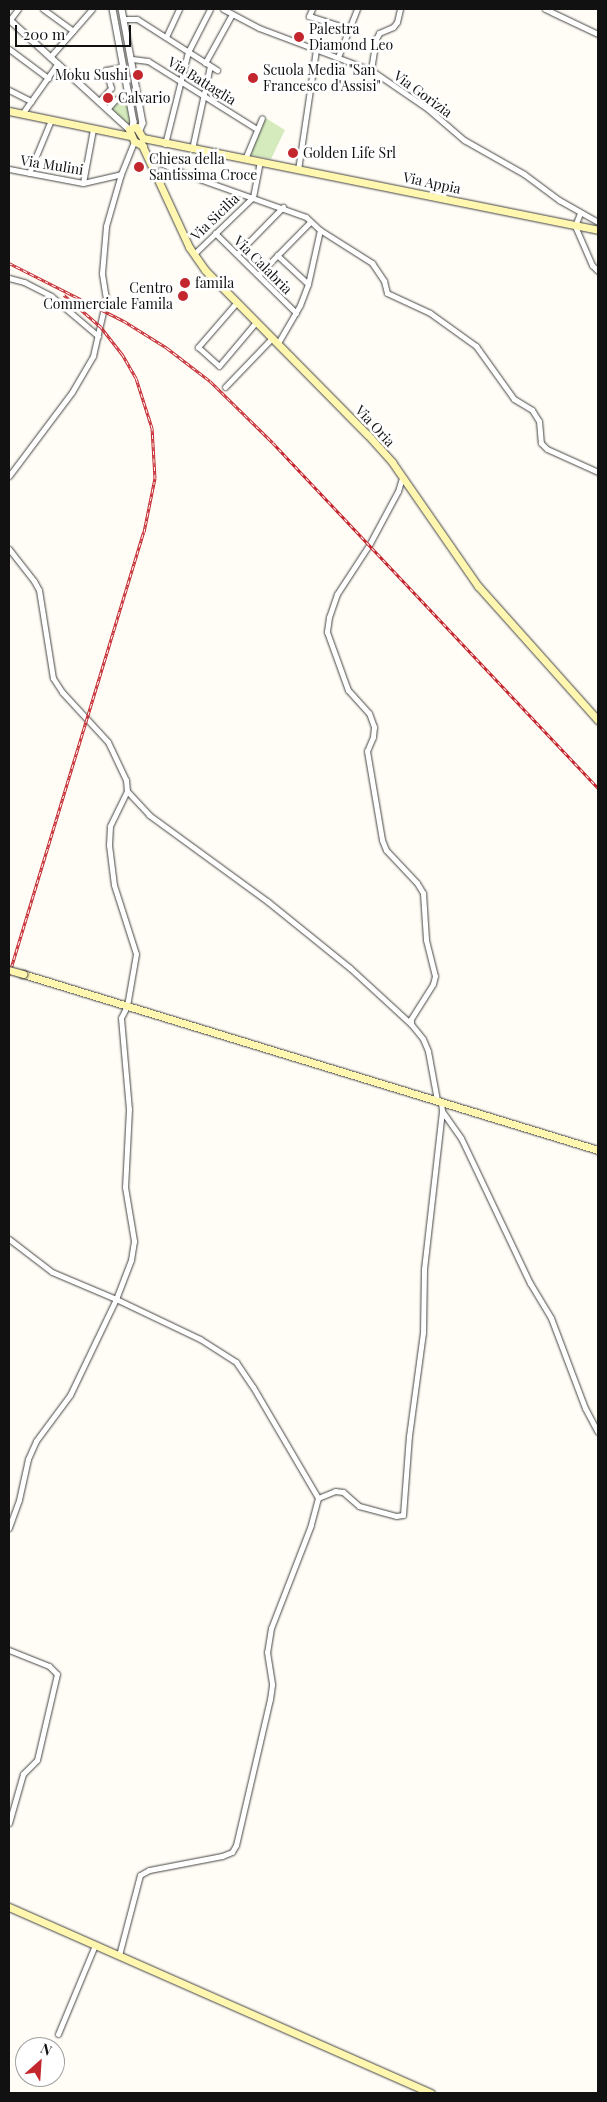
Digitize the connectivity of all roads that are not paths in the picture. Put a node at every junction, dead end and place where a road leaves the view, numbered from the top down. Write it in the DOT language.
graph roads {
  1 [pos="18,9"];
  2 [pos="43,9"];
  3 [pos="91,9"];
  4 [pos="113,9"];
  5 [pos="122,9"];
  6 [pos="179,9"];
  7 [pos="210,9"];
  8 [pos="223,9"];
  9 [pos="312,9"];
  10 [pos="357,9"];
  11 [pos="400,9"];
  12 [pos="545,9"];
  13 [pos="232,14"];
  14 [pos="124,19"];
  15 [pos="9,20"];
  16 [pos="349,29"];
  17 [pos="73,31"];
  18 [pos="598,34"];
  19 [pos="166,37"];
  20 [pos="9,49"];
  21 [pos="316,49"];
  22 [pos="188,52"];
  23 [pos="338,56"];
  24 [pos="50,57"];
  25 [pos="132,59"];
  26 [pos="58,63"];
  27 [pos="208,65"];
  28 [pos="123,67"];
  29 [pos="217,70"];
  30 [pos="371,70"];
  31 [pos="48,78"];
  32 [pos="180,80"];
  33 [pos="9,90"];
  34 [pos="128,91"];
  35 [pos="203,95"];
  36 [pos="31,101"];
  37 [pos="99,101"];
  38 [pos="107,109"];
  39 [pos="9,111"];
  40 [pos="22,114"];
  41 [pos="262,118"];
  42 [pos="51,120"];
  43 [pos="93,129"];
  44 [pos="257,129"];
  45 [pos="136,137"];
  46 [pos="165,144"];
  47 [pos="192,149"];
  48 [pos="150,159"];
  49 [pos="245,159"];
  50 [pos="260,162"];
  51 [pos="9,169"];
  52 [pos="298,170"];
  53 [pos="29,173"];
  54 [pos="121,174"];
  55 [pos="83,183"];
  56 [pos="253,197"];
  57 [pos="283,208"];
  58 [pos="580,213"];
  59 [pos="310,222"];
  60 [pos="598,222"];
  61 [pos="575,226"];
  62 [pos="320,230"];
  63 [pos="598,230"];
  64 [pos="215,233"];
  65 [pos="194,254"];
  66 [pos="237,254"];
  67 [pos="277,254"];
  68 [pos="598,271"];
  69 [pos="258,275"];
  70 [pos="9,278"];
  71 [pos="308,284"];
  72 [pos="237,302"];
  73 [pos="296,313"];
  74 [pos="256,322"];
  75 [pos="98,336"];
  76 [pos="275,341"];
  77 [pos="225,387"];
  78 [pos="598,472"];
  79 [pos="9,476"];
  80 [pos="402,478"];
  81 [pos="9,549"];
  82 [pos="598,720"];
  83 [pos="127,791"];
  84 [pos="9,970"];
  85 [pos="127,1006"];
  86 [pos="411,1024"];
  87 [pos="439,1101"];
  88 [pos="442,1111"];
  89 [pos="598,1150"];
  90 [pos="9,1239"];
  91 [pos="116,1299"];
  92 [pos="598,1432"];
  93 [pos="318,1498"];
  94 [pos="9,1528"];
  95 [pos="9,1650"];
  96 [pos="9,1823"];
  97 [pos="9,1907"];
  98 [pos="95,1945"];
  99 [pos="118,1955"];
  100 [pos="58,2034"];
  101 [pos="431,2093"];
  1 -- 15 [label="street"];
  2 -- 17 [label="street"];
  3 -- 17 [label="street"];
  4 -- 28 [label="street"];
  5 -- 14 [label="street"];
  6 -- 19 [label="street"];
  7 -- 22 [label="street"];
  8 -- 13 [label="street, Via Gorizia"];
  9 -- 16 [label="street"];
  10 -- 16 [label="street"];
  11 -- 30 [label="street"];
  12 -- 18 [label="street"];
  13 -- 21 [label="street, Via Gorizia"];
  13 -- 27 [label="street"];
  14 -- 19 [label="street"];
  14 -- 25 [label="street"];
  15 -- 24 [label="street"];
  16 -- 23 [label="street"];
  17 -- 24 [label="street"];
  19 -- 22 [label="street"];
  20 -- 31 [label="street"];
  21 -- 23 [label="street, Via Gorizia"];
  21 -- 52 [label="street"];
  22 -- 27 [label="street"];
  22 -- 32 [label="street"];
  23 -- 30 [label="street, Via Gorizia"];
  24 -- 26 [label="street"];
  25 -- 32 [label="street, Via Battaglia"];
  25 -- 45 [label="street"];
  26 -- 31 [label="street"];
  26 -- 37 [label="street"];
  27 -- 29 [label="street"];
  27 -- 35 [label="street"];
  28 -- 34 [label="street"];
  28 -- 37 [label="street"];
  30 -- 58 [label="street, Via Gorizia"];
  31 -- 36 [label="street"];
  32 -- 35 [label="street, Via Battaglia"];
  32 -- 46 [label="street"];
  33 -- 36 [label="street"];
  34 -- 38 [label="street"];
  34 -- 45 [label="street"];
  35 -- 44 [label="street, Via Battaglia"];
  35 -- 47 [label="street"];
  36 -- 40 [label="street"];
  37 -- 38 [label="street"];
  38 -- 45 [label="street"];
  39 -- 40 [label="main road, Via Appia"];
  40 -- 42 [label="main road, Via Appia"];
  41 -- 44 [label="street"];
  42 -- 43 [label="main road, Via Appia"];
  42 -- 53 [label="street"];
  43 -- 45 [label="main road, Via Appia"];
  43 -- 55 [label="street"];
  44 -- 49 [label="street"];
  45 -- 46 [label="main road, Via Appia"];
  45 -- 48 [label="main road, Via Oria"];
  45 -- 54 [label="street"];
  46 -- 47 [label="main road, Via Appia"];
  47 -- 49 [label="main road, Via Appia"];
  48 -- 56 [label="street"];
  48 -- 65 [label="main road, Via Oria"];
  49 -- 50 [label="main road, Via Appia"];
  50 -- 52 [label="main road, Via Appia"];
  50 -- 56 [label="street"];
  51 -- 53 [label="street, Via Mulini"];
  52 -- 61 [label="main road, Via Appia"];
  53 -- 55 [label="street, Via Mulini"];
  54 -- 55 [label="street, Via Mulini"];
  54 -- 75 [label="street"];
  56 -- 57 [label="street"];
  56 -- 64 [label="street, Via Sicilia"];
  57 -- 59 [label="street"];
  57 -- 66 [label="street"];
  58 -- 60 [label="street, Via Gorizia"];
  58 -- 61 [label="street"];
  59 -- 62 [label="street"];
  59 -- 67 [label="street"];
  61 -- 63 [label="main road, Via Appia"];
  61 -- 68 [label="street"];
  62 -- 71 [label="street"];
  62 -- 78 [label="street"];
  64 -- 65 [label="street, Via Sicilia"];
  64 -- 66 [label="street, Via Calabria"];
  65 -- 72 [label="main road, Via Oria"];
  66 -- 69 [label="street, Via Calabria"];
  67 -- 69 [label="street"];
  67 -- 71 [label="street"];
  69 -- 73 [label="street, Via Calabria"];
  70 -- 75 [label="street"];
  71 -- 73 [label="street"];
  72 -- 74 [label="main road, Via Oria"];
  72 -- 74 [label="street"];
  73 -- 76 [label="street"];
  74 -- 76 [label="main road, Via Oria"];
  75 -- 79 [label="street"];
  76 -- 77 [label="street"];
  76 -- 80 [label="main road, Via Oria"];
  80 -- 82 [label="main road, Via Oria"];
  80 -- 86 [label="street"];
  81 -- 83 [label="street"];
  83 -- 85 [label="street"];
  83 -- 86 [label="street"];
  84 -- 85 [label="main road, bridge"];
  85 -- 87 [label="main road"];
  85 -- 91 [label="street"];
  86 -- 87 [label="street"];
  87 -- 88 [label="street"];
  87 -- 89 [label="main road"];
  88 -- 92 [label="street"];
  88 -- 93 [label="street"];
  90 -- 91 [label="street"];
  91 -- 93 [label="street"];
  91 -- 94 [label="street"];
  93 -- 99 [label="street"];
  95 -- 96 [label="street"];
  97 -- 98 [label="main road"];
  98 -- 99 [label="main road"];
  98 -- 100 [label="street"];
  99 -- 101 [label="main road"];
}
